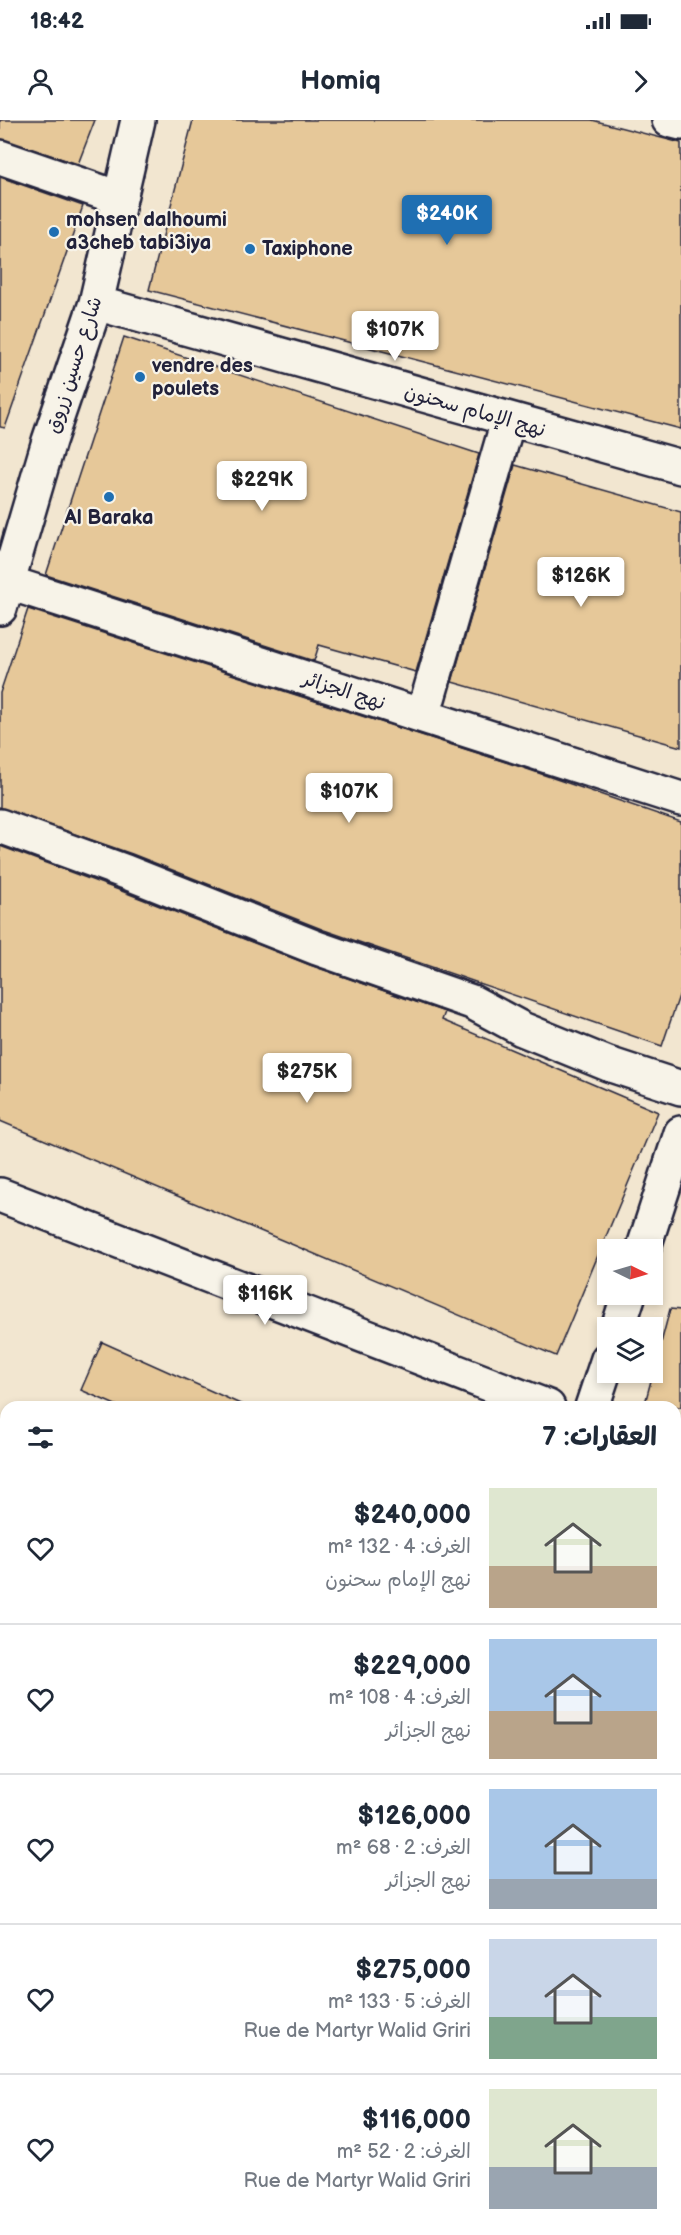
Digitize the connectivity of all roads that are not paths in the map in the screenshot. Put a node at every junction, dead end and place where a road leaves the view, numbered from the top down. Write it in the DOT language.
graph roads {
  1 [pos="138,120"];
  2 [pos="669,120"];
  3 [pos="681,123"];
  4 [pos="0,157"];
  5 [pos="119,198"];
  6 [pos="96,303"];
  7 [pos="508,421"];
  8 [pos="681,467"];
  9 [pos="3,590"];
  10 [pos="423,716"];
  11 [pos="681,799"];
  12 [pos="0,826"];
  13 [pos="681,1088"];
  14 [pos="681,1133"];
  15 [pos="0,1196"];
  16 [pos="647,1239"];
  17 [pos="600,1383"];
  18 [pos="532,1401"];
  19 [pos="594,1401"];
  1 -- 5 [label="street, شارع حسين زروق"];
  2 -- 3 [label="street"];
  4 -- 5 [label="street"];
  5 -- 6 [label="street, شارع حسين زروق"];
  6 -- 7 [label="street, نهج الإمام سحنون"];
  6 -- 9 [label="street, شارع حسين زروق"];
  7 -- 8 [label="street, نهج الإمام سحنون"];
  7 -- 10 [label="street"];
  9 -- 10 [label="street, نهج الجزائر"];
  10 -- 11 [label="street, نهج الجزائر"];
  12 -- 13 [label="street"];
  14 -- 16 [label="street"];
  15 -- 18 [label="street"];
  17 -- 19 [label="street"];
}
